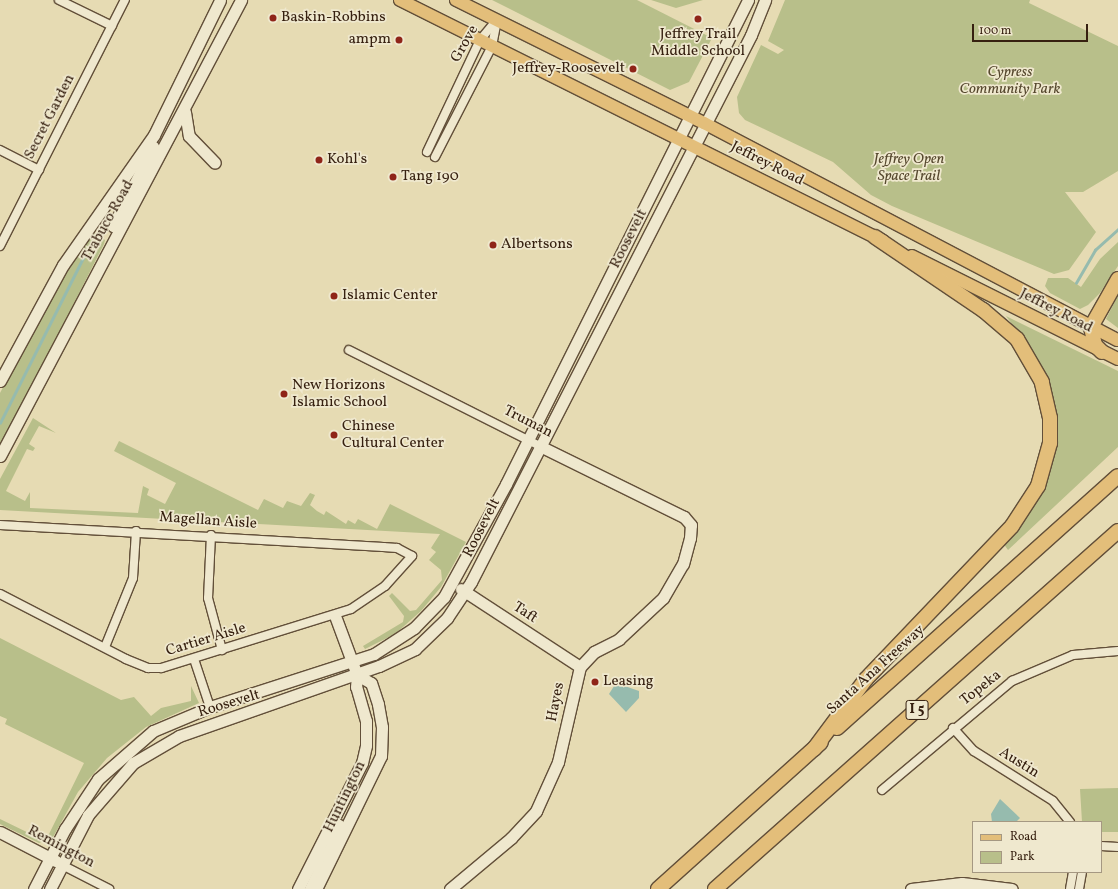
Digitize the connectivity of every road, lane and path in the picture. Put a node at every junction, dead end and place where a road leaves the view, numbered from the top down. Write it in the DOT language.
graph roads {
  1 [pos="59,0"];
  2 [pos="125,0"];
  3 [pos="220,0"];
  4 [pos="241,0"];
  5 [pos="400,0"];
  6 [pos="456,0"];
  7 [pos="748,0"];
  8 [pos="765,0"];
  9 [pos="497,21"];
  10 [pos="112,26"];
  11 [pos="480,40"];
  12 [pos="492,46"];
  13 [pos="186,108"];
  14 [pos="690,116"];
  15 [pos="704,123"];
  16 [pos="154,135"];
  17 [pos="679,138"];
  18 [pos="693,145"];
  19 [pos="0,150"];
  20 [pos="427,152"];
  21 [pos="435,157"];
  22 [pos="215,163"];
  23 [pos="39,170"];
  24 [pos="97,218"];
  25 [pos="117,229"];
  26 [pos="875,237"];
  27 [pos="0,246"];
  28 [pos="1118,279"];
  29 [pos="598,298"];
  30 [pos="612,305"];
  31 [pos="1091,327"];
  32 [pos="1118,340"];
  33 [pos="349,350"];
  34 [pos="1102,352"];
  35 [pos="1118,359"];
  36 [pos="0,381"];
  37 [pos="528,440"];
  38 [pos="540,446"];
  39 [pos="0,456"];
  40 [pos="1118,473"];
  41 [pos="1118,476"];
  42 [pos="1099,494"];
  43 [pos="0,525"];
  44 [pos="691,525"];
  45 [pos="136,531"];
  46 [pos="1118,531"];
  47 [pos="211,535"];
  48 [pos="412,556"];
  49 [pos="454,584"];
  50 [pos="466,592"];
  51 [pos="0,594"];
  52 [pos="335,616"];
  53 [pos="105,647"];
  54 [pos="222,650"];
  55 [pos="1118,651"];
  56 [pos="194,659"];
  57 [pos="353,664"];
  58 [pos="580,667"];
  59 [pos="357,675"];
  60 [pos="210,707"];
  61 [pos="953,728"];
  62 [pos="814,749"];
  63 [pos="882,790"];
  64 [pos="1069,821"];
  65 [pos="340,824"];
  66 [pos="0,832"];
  67 [pos="1102,846"];
  68 [pos="1118,847"];
  69 [pos="50,857"];
  70 [pos="62,865"];
  71 [pos="1073,873"];
  72 [pos="1082,873"];
  73 [pos="938,887"];
  74 [pos="34,889"];
  75 [pos="50,889"];
  76 [pos="109,889"];
  77 [pos="298,889"];
  78 [pos="309,889"];
  79 [pos="316,889"];
  80 [pos="450,889"];
  81 [pos="658,889"];
  82 [pos="715,889"];
  83 [pos="911,889"];
  84 [pos="1012,889"];
  85 [pos="1070,889"];
  86 [pos="1079,889"];
  1 -- 10 [label="street"];
  2 -- 10 [label="street, Secret Garden"];
  3 -- 16 [label="street, Trabuco Road"];
  4 -- 13 [label="street, Trabuco Road"];
  5 -- 11 [label="main road, Jeffrey Road"];
  6 -- 9 [label="main road, Jeffrey Road"];
  7 -- 14 [label="street, Roosevelt"];
  8 -- 15 [label="street, Roosevelt"];
  9 -- 11 [label="street, Grove"];
  9 -- 12 [label="street, Grove"];
  9 -- 14 [label="main road, Jeffrey Road"];
  10 -- 23 [label="street, Secret Garden"];
  11 -- 12 [label="main road, Jeffrey Road"];
  11 -- 20 [label="street, Grove"];
  12 -- 17 [label="main road, Jeffrey Road"];
  12 -- 21 [label="street, Grove"];
  13 -- 22 [label="street"];
  13 -- 25 [label="street, Trabuco Road"];
  14 -- 15 [label="main road, Jeffrey Road"];
  14 -- 17 [label="street, Roosevelt"];
  15 -- 18 [label="street, Roosevelt"];
  15 -- 31 [label="main road, Jeffrey Road"];
  16 -- 24 [label="street, Trabuco Road"];
  16 -- 25 [label="street"];
  17 -- 18 [label="main road, Jeffrey Road"];
  17 -- 29 [label="street, Roosevelt"];
  18 -- 26 [label="main road, Jeffrey Road"];
  18 -- 30 [label="street, Roosevelt"];
  19 -- 23 [label="street"];
  23 -- 27 [label="street, Secret Garden"];
  24 -- 25 [label="street"];
  24 -- 36 [label="street, Trabuco Road"];
  25 -- 39 [label="street, Trabuco Road"];
  26 -- 34 [label="main road, Jeffrey Road"];
  26 -- 62 [label="highway"];
  28 -- 31 [label="highway"];
  29 -- 30 [label="street"];
  29 -- 37 [label="street, Roosevelt"];
  30 -- 38 [label="street, Roosevelt"];
  31 -- 32 [label="main road, Jeffrey Road"];
  31 -- 34 [label="highway"];
  33 -- 37 [label="street, Truman"];
  34 -- 35 [label="main road, Jeffrey Road"];
  37 -- 38 [label="street, Truman"];
  37 -- 49 [label="street, Roosevelt"];
  38 -- 44 [label="street, Truman"];
  38 -- 50 [label="street, Roosevelt"];
  40 -- 42 [label="highway"];
  41 -- 42 [label="highway, Santa Ana Freeway"];
  42 -- 62 [label="highway, Santa Ana Freeway"];
  43 -- 45 [label="street, Magellan Aisle"];
  44 -- 58 [label="street, Hayes"];
  45 -- 47 [label="street, Magellan Aisle"];
  45 -- 53 [label="street"];
  46 -- 82 [label="highway, I 5"];
  47 -- 48 [label="street, Magellan Aisle"];
  47 -- 54 [label="street"];
  48 -- 52 [label="street, Cartier Aisle"];
  49 -- 50 [label="street, Taft"];
  49 -- 57 [label="street, Roosevelt"];
  50 -- 58 [label="street, Taft"];
  50 -- 59 [label="street, Roosevelt"];
  51 -- 53 [label="street, Cartier Aisle"];
  52 -- 54 [label="street, Cartier Aisle"];
  52 -- 57 [label="street, Huntington"];
  53 -- 56 [label="street, Cartier Aisle"];
  54 -- 56 [label="street, Cartier Aisle"];
  55 -- 61 [label="street, Topeka"];
  56 -- 60 [label="street"];
  57 -- 59 [label="street, Huntington"];
  57 -- 60 [label="street, Roosevelt"];
  58 -- 80 [label="street, Hayes"];
  59 -- 65 [label="street, Huntington"];
  59 -- 65 [label="street, Huntington"];
  59 -- 70 [label="street, Roosevelt"];
  60 -- 69 [label="street, Roosevelt"];
  61 -- 63 [label="street, Topeka"];
  61 -- 64 [label="street, Austin"];
  62 -- 81 [label="highway, Santa Ana Freeway"];
  65 -- 77 [label="street, Huntington"];
  65 -- 78 [label="street, Huntington"];
  65 -- 79 [label="street, Huntington"];
  66 -- 69 [label="street, Remington"];
  67 -- 68 [label="street"];
  69 -- 70 [label="street, Remington"];
  69 -- 74 [label="street, Roosevelt"];
  70 -- 75 [label="street, Roosevelt"];
  70 -- 76 [label="street, Remington"];
  71 -- 85 [label="street"];
  72 -- 86 [label="street"];
  73 -- 83 [label="street"];
  73 -- 84 [label="street"];
}
